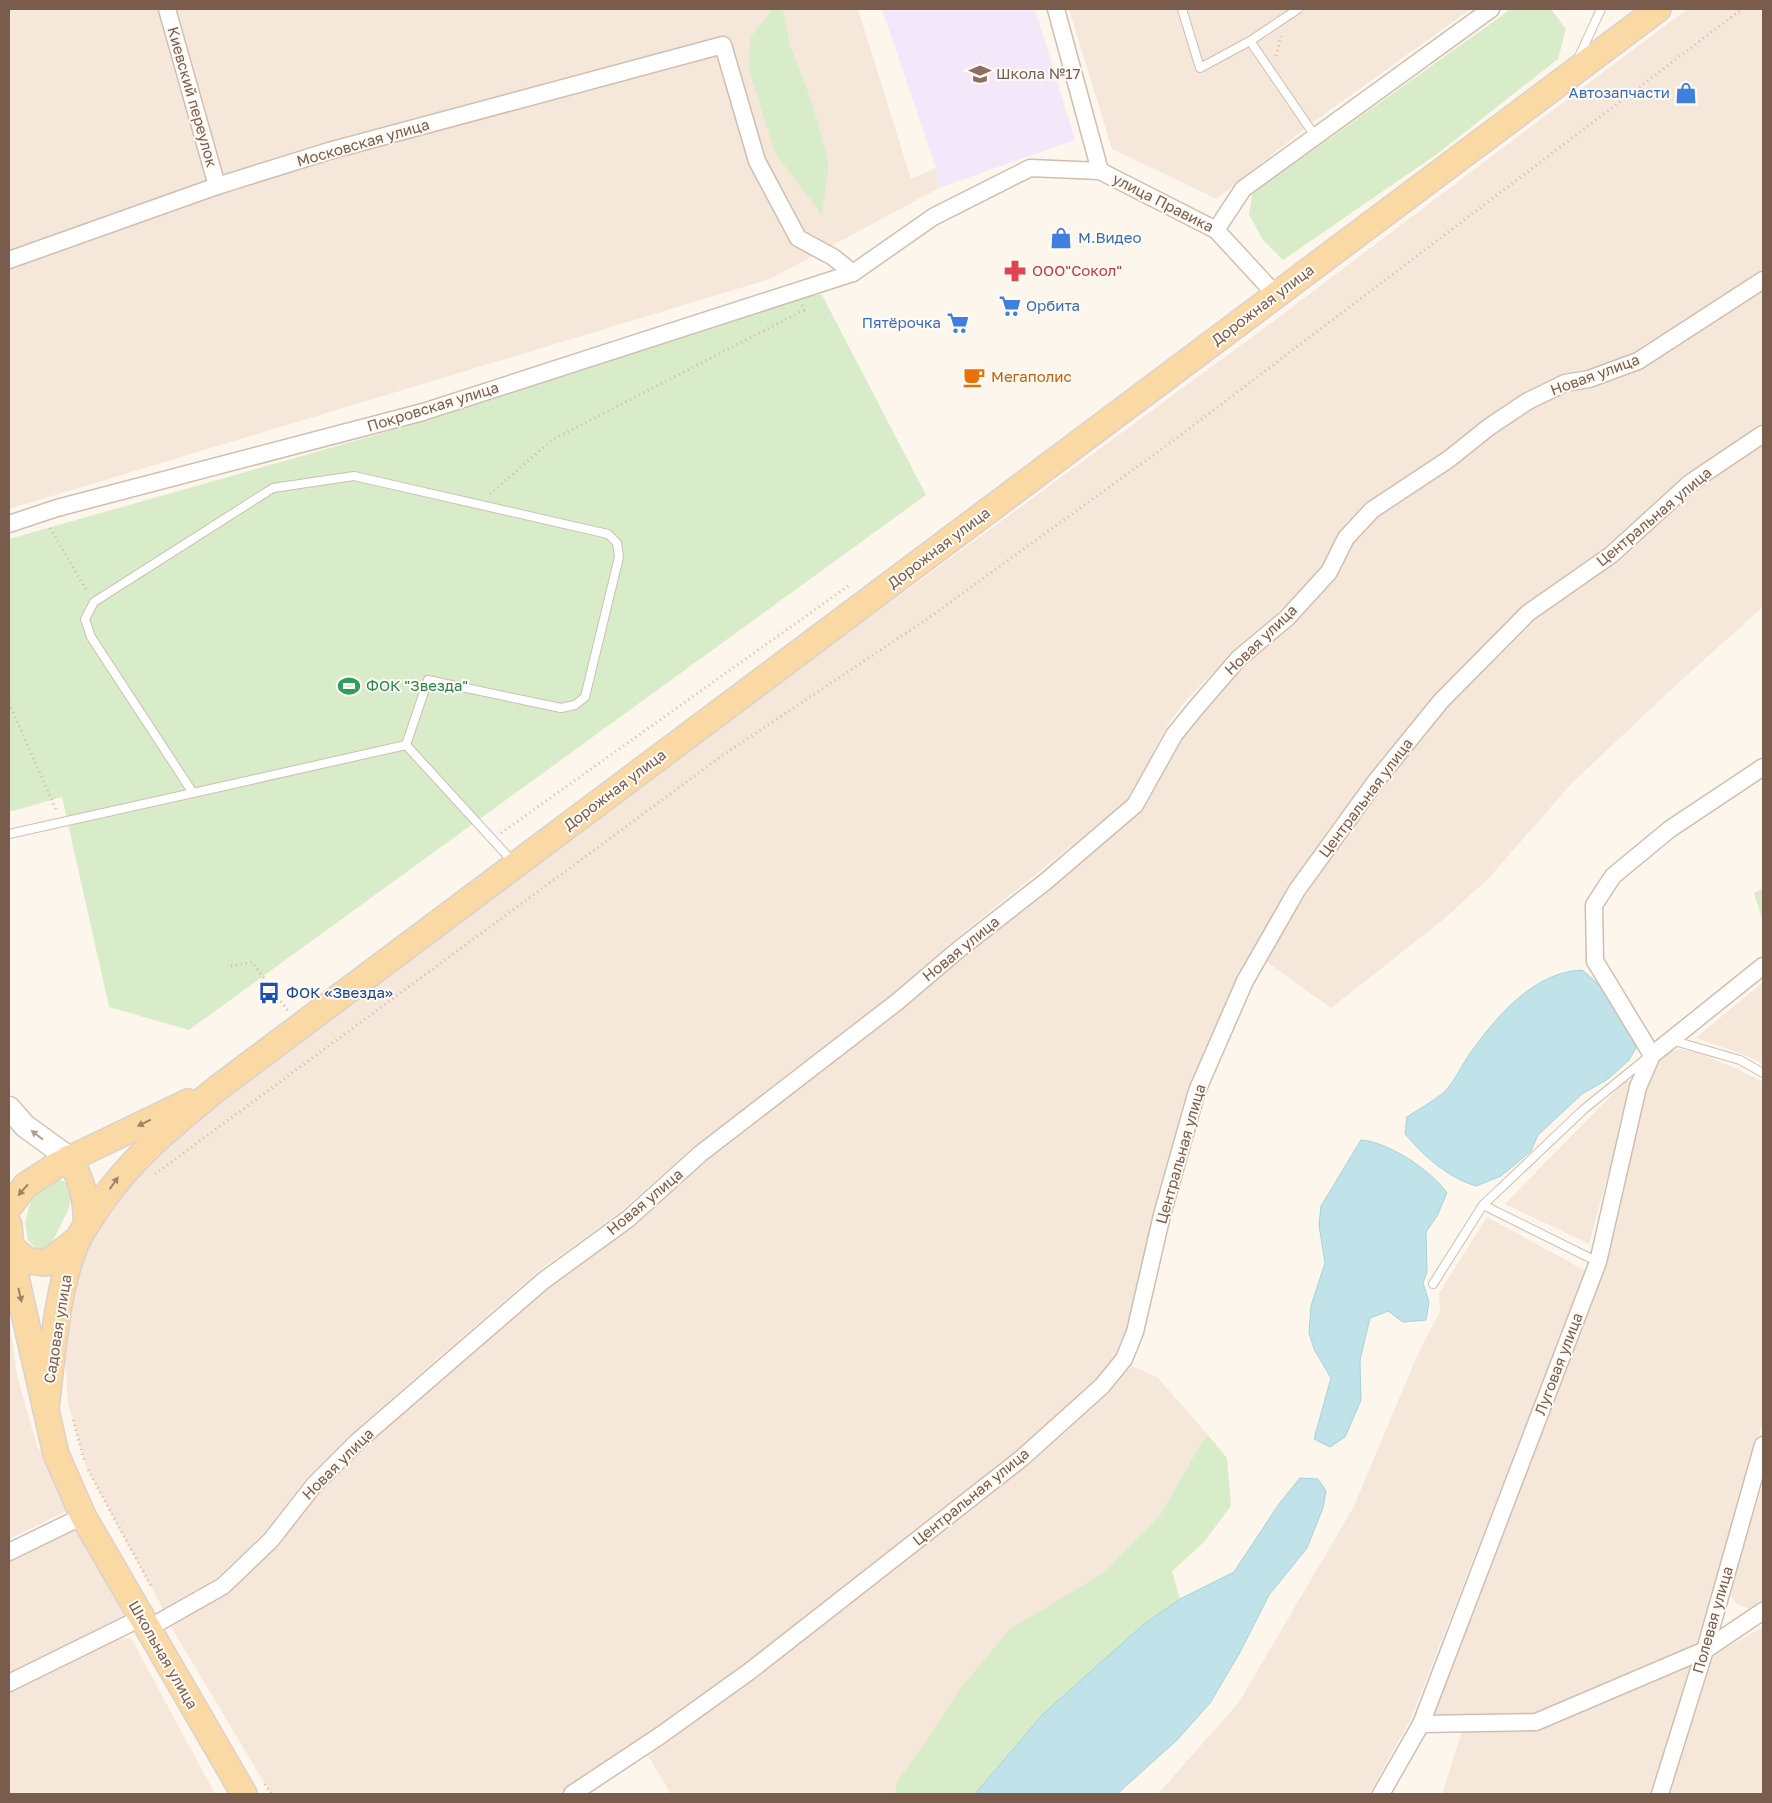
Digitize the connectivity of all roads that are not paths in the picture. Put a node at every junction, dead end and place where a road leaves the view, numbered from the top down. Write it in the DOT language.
graph roads {
  1 [pos="167,9"];
  2 [pos="1056,9"];
  3 [pos="1182,9"];
  4 [pos="1298,9"];
  5 [pos="1491,9"];
  6 [pos="1601,9"];
  7 [pos="1658,9"];
  8 [pos="1250,41"];
  9 [pos="1570,75"];
  10 [pos="1315,136"];
  11 [pos="1100,171"];
  12 [pos="217,186"];
  13 [pos="1216,230"];
  14 [pos="9,260"];
  15 [pos="853,273"];
  16 [pos="1763,280"];
  17 [pos="1276,295"];
  18 [pos="1763,434"];
  19 [pos="9,524"];
  20 [pos="406,745"];
  21 [pos="1763,767"];
  22 [pos="193,793"];
  23 [pos="9,834"];
  24 [pos="516,864"];
  25 [pos="1763,966"];
  26 [pos="1671,1040"];
  27 [pos="1652,1055"];
  28 [pos="1763,1073"];
  29 [pos="219,1086"];
  30 [pos="9,1108"];
  31 [pos="70,1158"];
  32 [pos="1483,1205"];
  33 [pos="9,1207"];
  34 [pos="82,1231"];
  35 [pos="10,1236"];
  36 [pos="1598,1262"];
  37 [pos="1433,1284"];
  38 [pos="46,1408"];
  39 [pos="1763,1445"];
  40 [pos="82,1516"];
  41 [pos="9,1552"];
  42 [pos="1763,1610"];
  43 [pos="152,1622"];
  44 [pos="1705,1650"];
  45 [pos="9,1683"];
  46 [pos="1421,1724"];
  47 [pos="252,1786"];
  48 [pos="572,1794"];
  49 [pos="1381,1794"];
  50 [pos="1660,1794"];
  1 -- 12 [label="street, Киевский переулок"];
  2 -- 11 [label="street, улица Правика"];
  3 -- 8 [label="lane"];
  4 -- 8 [label="lane"];
  5 -- 10 [label="street"];
  6 -- 9 [label="lane"];
  7 -- 9 [label="main road, Дорожная улица"];
  8 -- 10 [label="lane"];
  9 -- 17 [label="main road, Дорожная улица"];
  10 -- 13 [label="street"];
  11 -- 13 [label="street, улица Правика"];
  11 -- 15 [label="street, Покровская улица"];
  12 -- 14 [label="street, Московская улица"];
  12 -- 15 [label="street, Московская улица"];
  13 -- 17 [label="street, улица Правика"];
  15 -- 19 [label="street, Покровская улица"];
  16 -- 43 [label="street, Новая улица"];
  17 -- 24 [label="main road, Дорожная улица"];
  18 -- 48 [label="street, Центральная улица"];
  20 -- 22 [label="lane"];
  20 -- 22 [label="lane"];
  20 -- 24 [label="lane"];
  21 -- 27 [label="street"];
  22 -- 23 [label="lane"];
  24 -- 29 [label="main road, Дорожная улица"];
  25 -- 26 [label="street, Луговая улица"];
  26 -- 27 [label="street, Луговая улица"];
  26 -- 28 [label="lane"];
  27 -- 32 [label="lane"];
  27 -- 36 [label="street, Луговая улица"];
  29 -- 31 [label="main road, one-way"];
  34 -- 29 [label="main road, one-way"];
  31 -- 30 [label="main road, one-way"];
  31 -- 33 [label="main road, one-way"];
  31 -- 34 [label="main road"];
  32 -- 36 [label="lane"];
  32 -- 37 [label="lane"];
  34 -- 35 [label="main road"];
  34 -- 38 [label="main road, Садовая улица"];
  35 -- 38 [label="main road, Садовая улица, one-way"];
  36 -- 46 [label="street, Луговая улица"];
  38 -- 40 [label="main road, Садовая улица"];
  39 -- 44 [label="street, Полевая улица"];
  40 -- 41 [label="street"];
  40 -- 43 [label="main road, Школьная улица"];
  42 -- 44 [label="street"];
  43 -- 45 [label="street"];
  43 -- 47 [label="main road, Школьная улица"];
  44 -- 46 [label="street"];
  44 -- 50 [label="street, Полевая улица"];
  46 -- 49 [label="street, Луговая улица"];
}
